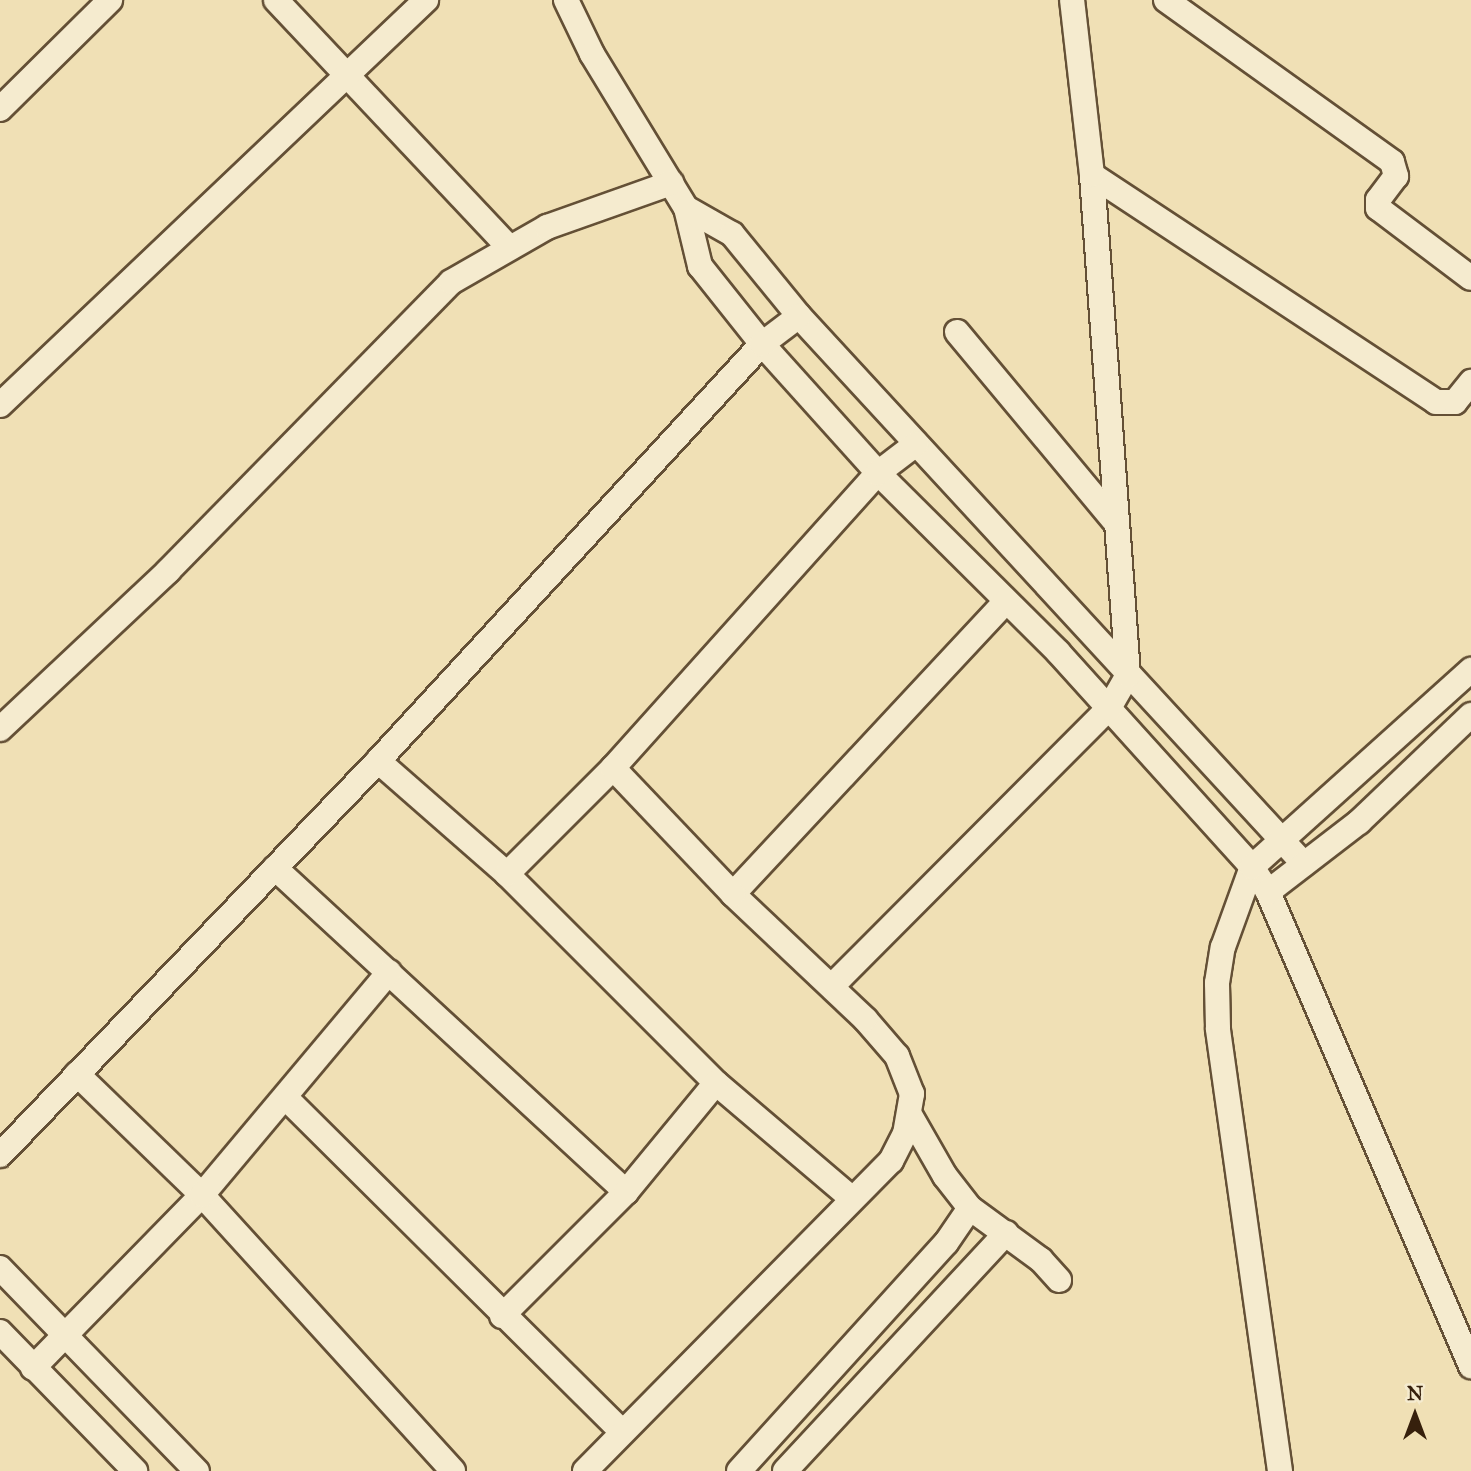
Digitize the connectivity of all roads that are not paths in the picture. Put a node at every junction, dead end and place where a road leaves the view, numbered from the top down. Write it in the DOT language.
graph roads {
  1 [pos="110,0"];
  2 [pos="276,0"];
  3 [pos="426,0"];
  4 [pos="566,0"];
  5 [pos="1073,0"];
  6 [pos="1166,0"];
  7 [pos="91,8"];
  8 [pos="350,75"];
  9 [pos="0,109"];
  10 [pos="1092,175"];
  11 [pos="671,183"];
  12 [pos="686,208"];
  13 [pos="508,246"];
  14 [pos="1471,278"];
  15 [pos="799,316"];
  16 [pos="957,332"];
  17 [pos="762,344"];
  18 [pos="1471,382"];
  19 [pos="0,405"];
  20 [pos="916,444"];
  21 [pos="878,474"];
  22 [pos="1113,519"];
  23 [pos="1006,600"];
  24 [pos="1471,670"];
  25 [pos="1128,675"];
  26 [pos="1109,708"];
  27 [pos="1471,715"];
  28 [pos="0,729"];
  29 [pos="378,761"];
  30 [pos="613,768"];
  31 [pos="1282,840"];
  32 [pos="1304,864"];
  33 [pos="1252,867"];
  34 [pos="275,868"];
  35 [pos="507,874"];
  36 [pos="1268,892"];
  37 [pos="733,894"];
  38 [pos="389,972"];
  39 [pos="834,985"];
  40 [pos="77,1074"];
  41 [pos="716,1083"];
  42 [pos="287,1099"];
  43 [pos="911,1115"];
  44 [pos="0,1154"];
  45 [pos="626,1192"];
  46 [pos="202,1195"];
  47 [pos="851,1198"];
  48 [pos="970,1208"];
  49 [pos="1006,1233"];
  50 [pos="0,1268"];
  51 [pos="1059,1280"];
  52 [pos="502,1316"];
  53 [pos="0,1332"];
  54 [pos="64,1338"];
  55 [pos="1471,1366"];
  56 [pos="33,1368"];
  57 [pos="621,1431"];
  58 [pos="1273,1465"];
  59 [pos="135,1471"];
  60 [pos="197,1471"];
  61 [pos="453,1471"];
  62 [pos="585,1471"];
  63 [pos="739,1471"];
  64 [pos="785,1471"];
  1 -- 7 [label="street"];
  2 -- 8 [label="street"];
  3 -- 8 [label="street"];
  4 -- 11 [label="street"];
  5 -- 10 [label="street"];
  6 -- 14 [label="street"];
  7 -- 9 [label="street"];
  8 -- 13 [label="street"];
  8 -- 19 [label="street"];
  10 -- 18 [label="street"];
  10 -- 22 [label="street"];
  11 -- 12 [label="street"];
  11 -- 13 [label="street"];
  12 -- 15 [label="street"];
  12 -- 17 [label="street"];
  13 -- 28 [label="street"];
  15 -- 17 [label="street"];
  15 -- 20 [label="street"];
  16 -- 22 [label="street"];
  17 -- 21 [label="street"];
  17 -- 29 [label="street"];
  20 -- 21 [label="street"];
  20 -- 25 [label="street"];
  21 -- 23 [label="street"];
  21 -- 30 [label="street"];
  22 -- 25 [label="street"];
  23 -- 26 [label="street"];
  23 -- 37 [label="street"];
  24 -- 31 [label="street"];
  25 -- 26 [label="street"];
  25 -- 31 [label="street"];
  26 -- 33 [label="street"];
  26 -- 39 [label="street"];
  27 -- 32 [label="street"];
  29 -- 34 [label="street"];
  29 -- 35 [label="street"];
  30 -- 35 [label="street"];
  30 -- 37 [label="street"];
  31 -- 32 [label="street"];
  31 -- 33 [label="street"];
  32 -- 36 [label="street"];
  33 -- 36 [label="street"];
  33 -- 58 [label="street"];
  34 -- 38 [label="street"];
  34 -- 40 [label="street"];
  35 -- 41 [label="street"];
  36 -- 55 [label="street"];
  37 -- 39 [label="street"];
  38 -- 42 [label="street"];
  38 -- 45 [label="street"];
  39 -- 43 [label="street"];
  40 -- 44 [label="street"];
  40 -- 46 [label="street"];
  41 -- 45 [label="street"];
  41 -- 47 [label="street"];
  42 -- 46 [label="street"];
  42 -- 52 [label="street"];
  43 -- 47 [label="street"];
  43 -- 48 [label="street"];
  45 -- 52 [label="street"];
  46 -- 54 [label="street"];
  46 -- 61 [label="street"];
  47 -- 57 [label="street"];
  48 -- 49 [label="street"];
  48 -- 63 [label="street"];
  49 -- 51 [label="street"];
  49 -- 64 [label="street"];
  50 -- 54 [label="street"];
  52 -- 57 [label="street"];
  53 -- 56 [label="street"];
  54 -- 56 [label="street"];
  54 -- 60 [label="street"];
  56 -- 59 [label="street"];
  57 -- 62 [label="street"];
}
